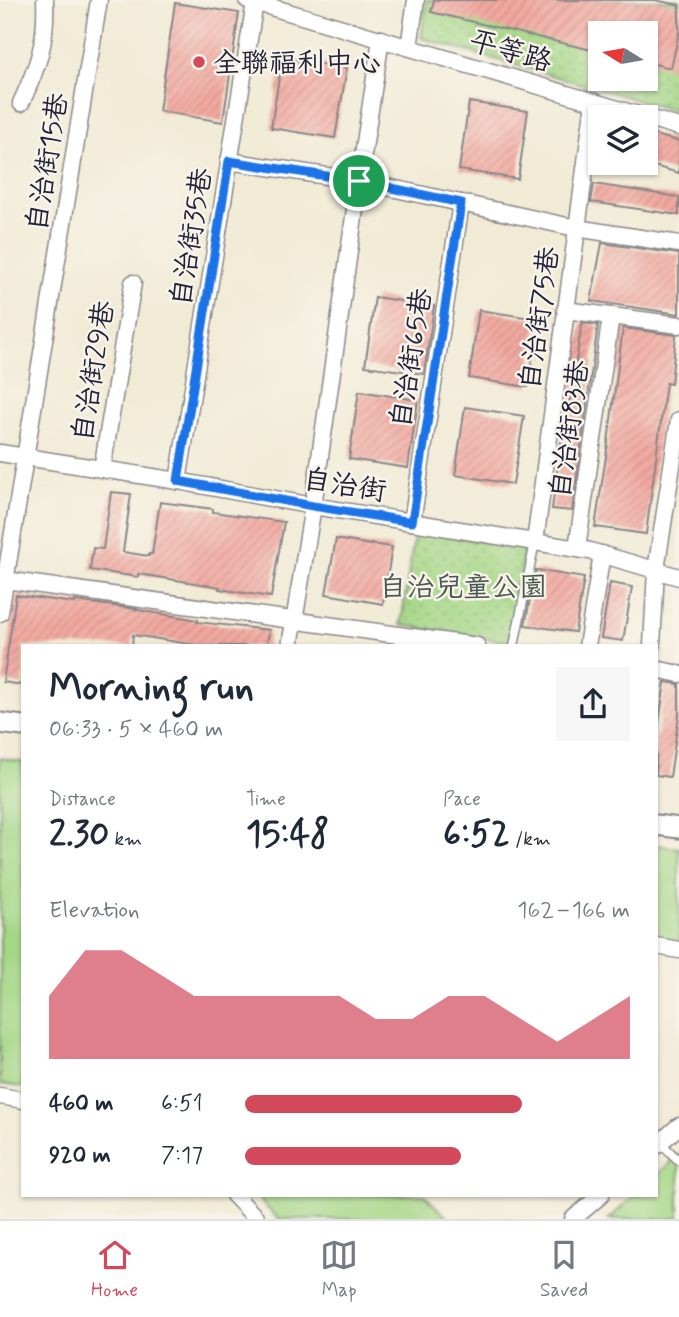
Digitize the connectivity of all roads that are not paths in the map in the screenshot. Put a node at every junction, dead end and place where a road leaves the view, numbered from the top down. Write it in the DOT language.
graph roads {
  1 [pos="45,0"];
  2 [pos="99,0"];
  3 [pos="416,0"];
  4 [pos="251,1"];
  5 [pos="381,39"];
  6 [pos="409,47"];
  7 [pos="594,102"];
  8 [pos="21,103"];
  9 [pos="679,127"];
  10 [pos="229,161"];
  11 [pos="359,181"];
  12 [pos="461,203"];
  13 [pos="576,228"];
  14 [pos="679,244"];
  15 [pos="133,283"];
  16 [pos="565,310"];
  17 [pos="611,316"];
  18 [pos="679,325"];
  19 [pos="679,421"];
  20 [pos="0,453"];
  21 [pos="25,457"];
  22 [pos="102,469"];
  23 [pos="178,481"];
  24 [pos="313,506"];
  25 [pos="412,522"];
  26 [pos="535,542"];
  27 [pos="577,548"];
  28 [pos="602,554"];
  29 [pos="656,570"];
  30 [pos="679,577"];
  31 [pos="5,580"];
  32 [pos="0,613"];
  33 [pos="294,620"];
  34 [pos="290,644"];
  35 [pos="463,644"];
  36 [pos="513,644"];
  37 [pos="587,644"];
  38 [pos="652,644"];
  39 [pos="658,669"];
  40 [pos="679,674"];
  41 [pos="0,723"];
  42 [pos="21,726"];
  43 [pos="658,825"];
  44 [pos="679,828"];
  45 [pos="658,946"];
  46 [pos="679,950"];
  47 [pos="0,1097"];
  48 [pos="21,1100"];
  49 [pos="679,1126"];
  50 [pos="659,1144"];
  51 [pos="679,1161"];
  52 [pos="236,1197"];
  53 [pos="599,1197"];
  54 [pos="257,1219"];
  55 [pos="573,1219"];
  1 -- 8 [label="street"];
  2 -- 21 [label="street, 自治街15巷"];
  3 -- 6 [label="street"];
  4 -- 5 [label="street, 平等路"];
  4 -- 10 [label="street, 自治街35巷"];
  5 -- 6 [label="street, 平等路"];
  5 -- 11 [label="street"];
  6 -- 7 [label="street, 平等路"];
  7 -- 9 [label="street, 平等路"];
  7 -- 13 [label="street, 自治街75巷"];
  10 -- 11 [label="street"];
  10 -- 23 [label="street, 自治街35巷"];
  11 -- 12 [label="street"];
  11 -- 24 [label="street"];
  12 -- 13 [label="street"];
  12 -- 25 [label="street, 自治街65巷"];
  13 -- 14 [label="street"];
  13 -- 16 [label="street, 自治街75巷"];
  15 -- 22 [label="street, 自治街29巷"];
  16 -- 17 [label="street"];
  16 -- 26 [label="street, 自治街75巷"];
  17 -- 18 [label="street"];
  17 -- 27 [label="street, 自治街83巷"];
  19 -- 29 [label="street"];
  20 -- 21 [label="street, 自治街"];
  21 -- 22 [label="street, 自治街"];
  21 -- 31 [label="street, 自治街15巷"];
  22 -- 23 [label="street, 自治街"];
  23 -- 24 [label="street, 自治街"];
  24 -- 25 [label="street, 自治街"];
  24 -- 33 [label="street"];
  25 -- 26 [label="street, 自治街"];
  26 -- 27 [label="street, 自治街"];
  26 -- 36 [label="lane"];
  27 -- 28 [label="street, 自治街"];
  28 -- 29 [label="street, 自治街"];
  28 -- 37 [label="street"];
  29 -- 30 [label="street, 自治街"];
  29 -- 38 [label="street"];
  31 -- 32 [label="street, 自治街15巷"];
  31 -- 33 [label="street"];
  33 -- 34 [label="street"];
  33 -- 35 [label="street"];
  39 -- 40 [label="street"];
  41 -- 42 [label="street"];
  43 -- 44 [label="street"];
  45 -- 46 [label="street"];
  47 -- 48 [label="street"];
  49 -- 50 [label="street"];
  50 -- 51 [label="lane"];
  52 -- 54 [label="street"];
  53 -- 55 [label="street"];
}
